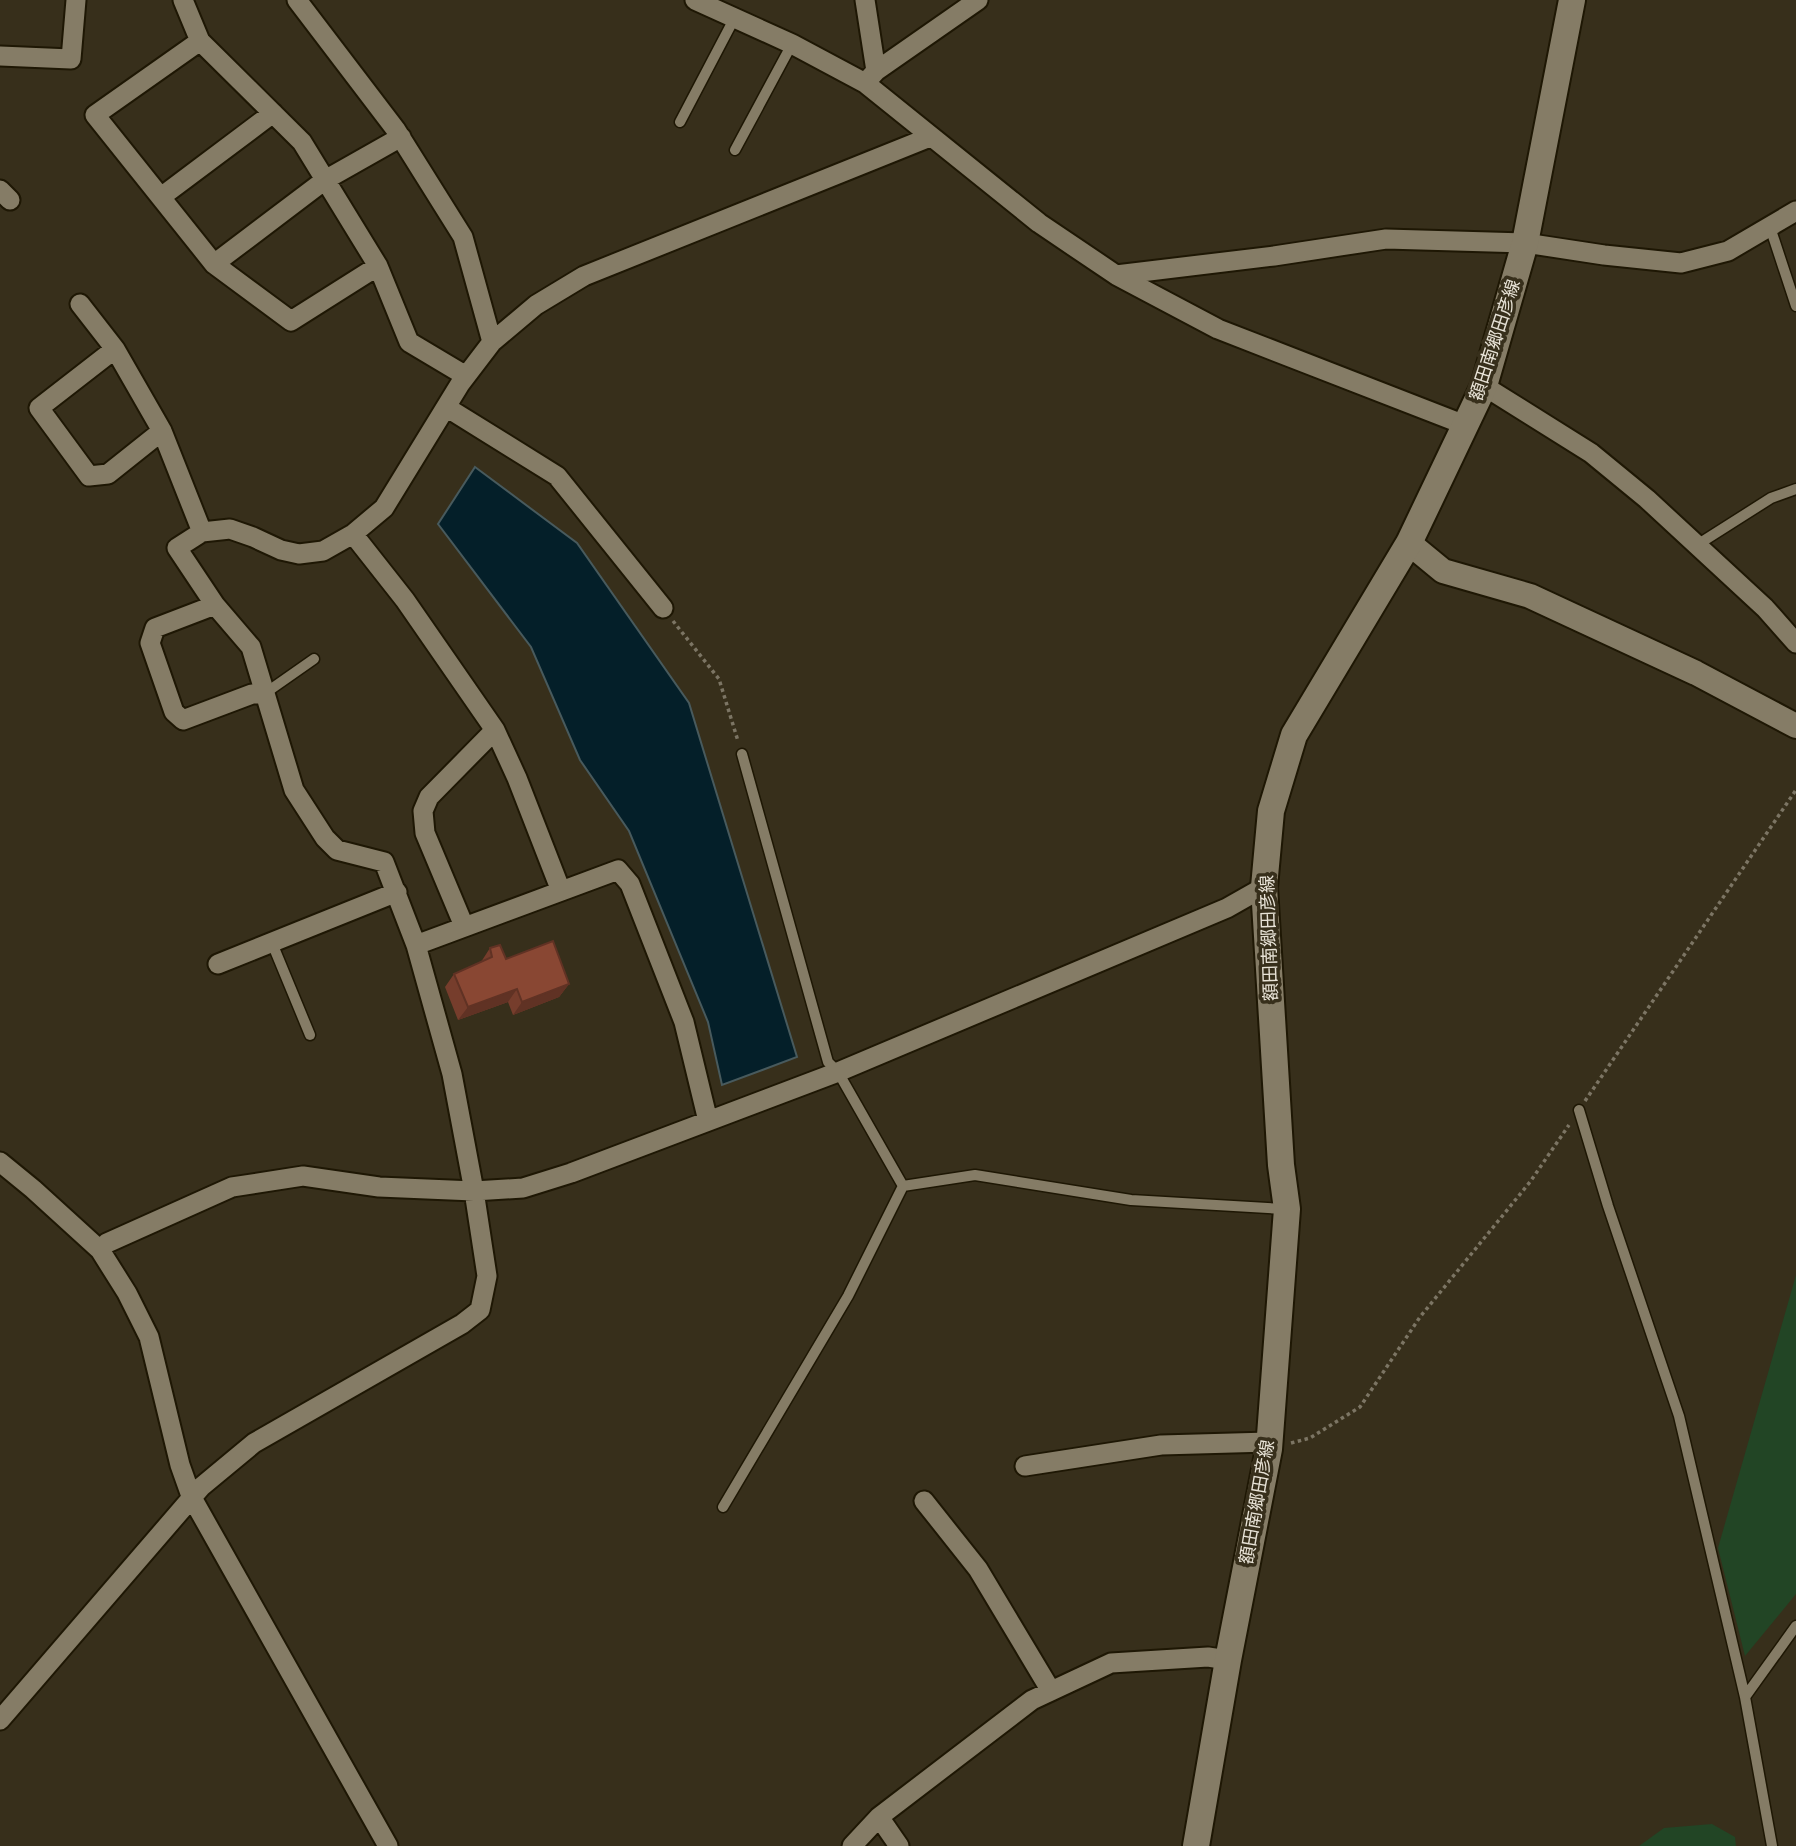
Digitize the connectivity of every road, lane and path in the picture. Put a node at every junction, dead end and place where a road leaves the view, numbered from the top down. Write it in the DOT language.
graph roads {
  1 [pos="76,0"];
  2 [pos="183,0"];
  3 [pos="297,0"];
  4 [pos="695,0"];
  5 [pos="864,0"];
  6 [pos="978,0"];
  7 [pos="1573,0"];
  8 [pos="734,19"];
  9 [pos="200,41"];
  10 [pos="792,44"];
  11 [pos="0,56"];
  12 [pos="871,77"];
  13 [pos="273,113"];
  14 [pos="680,122"];
  15 [pos="401,137"];
  16 [pos="930,137"];
  17 [pos="735,150"];
  18 [pos="325,180"];
  19 [pos="161,197"];
  20 [pos="1796,211"];
  21 [pos="1770,227"];
  22 [pos="1525,243"];
  23 [pos="214,264"];
  24 [pos="378,266"];
  25 [pos="1116,275"];
  26 [pos="80,304"];
  27 [pos="1796,306"];
  28 [pos="492,341"];
  29 [pos="115,349"];
  30 [pos="466,376"];
  31 [pos="1484,386"];
  32 [pos="446,407"];
  33 [pos="1465,425"];
  34 [pos="162,431"];
  35 [pos="1796,489"];
  36 [pos="202,532"];
  37 [pos="352,534"];
  38 [pos="1409,543"];
  39 [pos="1697,546"];
  40 [pos="215,605"];
  41 [pos="663,608"];
  42 [pos="1796,643"];
  43 [pos="314,659"];
  44 [pos="264,694"];
  45 [pos="1796,726"];
  46 [pos="495,730"];
  47 [pos="742,754"];
  48 [pos="1796,790"];
  49 [pos="1264,887"];
  50 [pos="561,891"];
  51 [pos="397,892"];
  52 [pos="464,926"];
  53 [pos="272,943"];
  54 [pos="416,944"];
  55 [pos="218,964"];
  56 [pos="310,1035"];
  57 [pos="838,1072"];
  58 [pos="1579,1110"];
  59 [pos="708,1121"];
  60 [pos="0,1162"];
  61 [pos="903,1186"];
  62 [pos="474,1191"];
  63 [pos="1287,1209"];
  64 [pos="100,1250"];
  65 [pos="1269,1445"];
  66 [pos="1025,1466"];
  67 [pos="191,1496"];
  68 [pos="924,1502"];
  69 [pos="723,1507"];
  70 [pos="1796,1626"];
  71 [pos="1228,1660"];
  72 [pos="1051,1691"];
  73 [pos="1745,1697"];
  74 [pos="0,1720"];
  75 [pos="879,1817"];
  76 [pos="388,1846"];
  77 [pos="852,1846"];
  78 [pos="899,1846"];
  79 [pos="1196,1846"];
  80 [pos="1772,1846"];
  1 -- 11 [label="street"];
  2 -- 9 [label="street"];
  3 -- 15 [label="street"];
  4 -- 8 [label="street"];
  5 -- 12 [label="street"];
  6 -- 12 [label="street"];
  7 -- 22 [label="main road, 額田南郷田彦線"];
  8 -- 10 [label="street"];
  8 -- 14 [label="lane"];
  9 -- 13 [label="street"];
  9 -- 19 [label="street"];
  10 -- 12 [label="street"];
  10 -- 17 [label="lane"];
  12 -- 16 [label="street"];
  13 -- 18 [label="street"];
  13 -- 19 [label="street"];
  15 -- 18 [label="street"];
  15 -- 28 [label="street"];
  16 -- 25 [label="street"];
  16 -- 28 [label="street"];
  18 -- 23 [label="street"];
  18 -- 24 [label="street"];
  19 -- 23 [label="street"];
  20 -- 21 [label="street"];
  21 -- 22 [label="street"];
  21 -- 27 [label="lane"];
  22 -- 25 [label="street"];
  22 -- 31 [label="main road, 額田南郷田彦線"];
  23 -- 24 [label="street"];
  24 -- 30 [label="street"];
  25 -- 33 [label="street"];
  26 -- 29 [label="street"];
  28 -- 30 [label="street"];
  29 -- 34 [label="street"];
  29 -- 34 [label="street"];
  30 -- 32 [label="street"];
  31 -- 33 [label="main road, 額田南郷田彦線"];
  31 -- 39 [label="street"];
  32 -- 37 [label="street"];
  32 -- 41 [label="street"];
  33 -- 38 [label="main road, 額田南郷田彦線"];
  34 -- 36 [label="street"];
  35 -- 39 [label="lane"];
  36 -- 37 [label="street"];
  36 -- 40 [label="street"];
  37 -- 46 [label="street"];
  38 -- 45 [label="street"];
  38 -- 49 [label="main road, 額田南郷田彦線"];
  39 -- 42 [label="street"];
  40 -- 44 [label="street"];
  40 -- 44 [label="street"];
  41 -- 47 [label="path"];
  43 -- 44 [label="lane"];
  44 -- 51 [label="street"];
  46 -- 50 [label="street"];
  46 -- 52 [label="street"];
  47 -- 57 [label="lane"];
  48 -- 58 [label="path"];
  49 -- 57 [label="street"];
  49 -- 63 [label="main road, 額田南郷田彦線"];
  50 -- 52 [label="street"];
  50 -- 59 [label="street"];
  51 -- 53 [label="street"];
  51 -- 54 [label="street"];
  52 -- 54 [label="street"];
  53 -- 55 [label="street"];
  53 -- 56 [label="lane"];
  54 -- 62 [label="street"];
  57 -- 59 [label="street"];
  57 -- 61 [label="lane"];
  58 -- 65 [label="path"];
  58 -- 73 [label="lane"];
  59 -- 62 [label="street"];
  60 -- 64 [label="street"];
  61 -- 63 [label="lane"];
  61 -- 69 [label="lane"];
  62 -- 64 [label="street"];
  62 -- 67 [label="street"];
  63 -- 65 [label="main road, 額田南郷田彦線"];
  64 -- 67 [label="street"];
  65 -- 66 [label="street"];
  65 -- 71 [label="main road, 額田南郷田彦線"];
  67 -- 74 [label="street"];
  67 -- 76 [label="street"];
  68 -- 72 [label="street"];
  70 -- 73 [label="lane"];
  71 -- 72 [label="street"];
  71 -- 79 [label="main road, 額田南郷田彦線"];
  72 -- 75 [label="street"];
  73 -- 80 [label="lane"];
  75 -- 77 [label="street"];
  75 -- 78 [label="street"];
}
